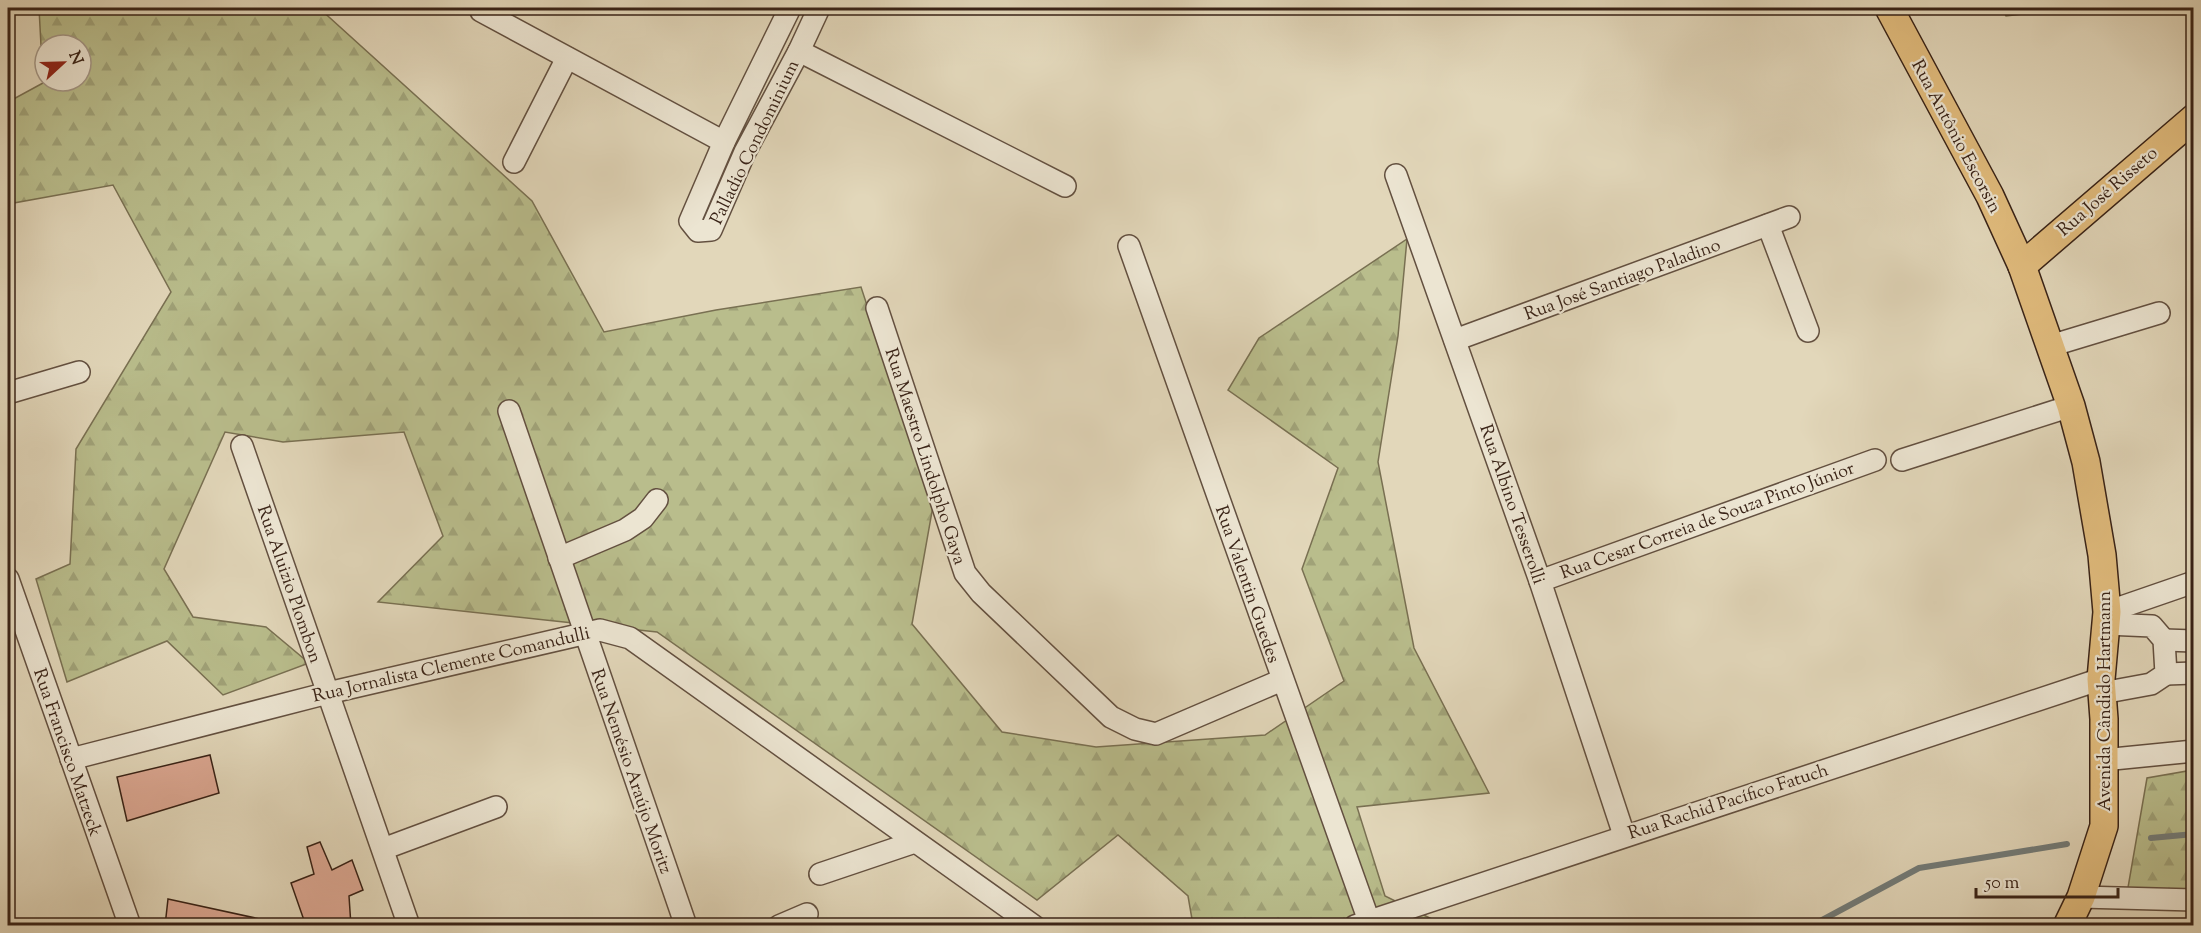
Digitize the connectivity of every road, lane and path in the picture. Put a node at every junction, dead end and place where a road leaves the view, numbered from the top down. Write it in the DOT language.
graph roads {
  1 [pos="790,8"];
  2 [pos="819,8"];
  3 [pos="1888,8"];
  4 [pos="481,11"];
  5 [pos="799,51"];
  6 [pos="567,58"];
  7 [pos="2193,118"];
  8 [pos="724,142"];
  9 [pos="514,162"];
  10 [pos="1396,175"];
  11 [pos="1065,186"];
  12 [pos="1789,217"];
  13 [pos="1768,225"];
  14 [pos="1130,246"];
  15 [pos="2022,266"];
  16 [pos="877,308"];
  17 [pos="2159,313"];
  18 [pos="1808,331"];
  19 [pos="1455,340"];
  20 [pos="2050,346"];
  21 [pos="79,372"];
  22 [pos="8,393"];
  23 [pos="2071,406"];
  24 [pos="509,411"];
  25 [pos="243,446"];
  26 [pos="1875,460"];
  27 [pos="1902,460"];
  28 [pos="657,500"];
  29 [pos="559,558"];
  30 [pos="8,579"];
  31 [pos="1540,581"];
  32 [pos="2193,582"];
  33 [pos="2106,618"];
  34 [pos="585,632"];
  35 [pos="2164,640"];
  36 [pos="2193,641"];
  37 [pos="2193,673"];
  38 [pos="2166,674"];
  39 [pos="1282,680"];
  40 [pos="2101,686"];
  41 [pos="328,693"];
  42 [pos="2193,751"];
  43 [pos="71,759"];
  44 [pos="2103,760"];
  45 [pos="496,807"];
  46 [pos="1624,835"];
  47 [pos="915,842"];
  48 [pos="383,849"];
  49 [pos="820,874"];
  50 [pos="2081,897"];
  51 [pos="2193,900"];
  52 [pos="807,914"];
  53 [pos="1362,923"];
  54 [pos="130,926"];
  55 [pos="409,926"];
  56 [pos="686,926"];
  57 [pos="779,926"];
  58 [pos="1034,926"];
  59 [pos="2067,926"];
  1 -- 8 [label="street, Palladio Condominium"];
  2 -- 5 [label="street, Palladio Condominium"];
  3 -- 15 [label="main road, Rua Antônio Escorsin"];
  4 -- 6 [label="street, Palladio Condominium"];
  5 -- 8 [label="street, Palladio Condominium"];
  5 -- 11 [label="street, Palladio Condominium"];
  6 -- 8 [label="street, Palladio Condominium"];
  6 -- 9 [label="street"];
  7 -- 15 [label="main road, Rua José Risseto"];
  10 -- 19 [label="street, Rua Albino Tesserolli"];
  12 -- 13 [label="street, Rua José Santiago Paladino"];
  13 -- 18 [label="street"];
  13 -- 19 [label="street, Rua José Santiago Paladino"];
  14 -- 39 [label="street, Rua Valentin Guedes"];
  15 -- 20 [label="main road, Avenida Cândido Hartmann"];
  16 -- 39 [label="street, Rua Maestro Lindolpho Gaya"];
  17 -- 20 [label="street"];
  19 -- 31 [label="street, Rua Albino Tesserolli"];
  20 -- 23 [label="main road, Avenida Cândido Hartmann"];
  21 -- 22 [label="street"];
  23 -- 27 [label="street"];
  23 -- 33 [label="main road, Avenida Cândido Hartmann"];
  24 -- 29 [label="street, Rua Nemésio Araújo Moritz"];
  25 -- 41 [label="street, Rua Aluizio Plombon"];
  26 -- 31 [label="street, Rua Cesar Correia de Souza Pinto Júnior"];
  28 -- 29 [label="street"];
  29 -- 34 [label="street, Rua Nemésio Araújo Moritz"];
  30 -- 43 [label="street, Rua Francisco Matzeck"];
  31 -- 46 [label="street, Rua Albino Tesserolli"];
  32 -- 33 [label="street"];
  33 -- 35 [label="street"];
  33 -- 40 [label="main road, Avenida Cândido Hartmann"];
  34 -- 41 [label="street, Rua Jornalista Clemente Comandulli"];
  34 -- 47 [label="street, Rua Jornalista Clemente Comandulli"];
  34 -- 56 [label="street, Rua Nemésio Araújo Moritz"];
  35 -- 36 [label="street"];
  35 -- 38 [label="street"];
  37 -- 38 [label="street"];
  38 -- 40 [label="street, Rua Rachid Pacífico Fatuch"];
  39 -- 53 [label="street, Rua Valentin Guedes"];
  40 -- 44 [label="main road, Avenida Cândido Hartmann"];
  40 -- 46 [label="street, Rua Rachid Pacífico Fatuch"];
  41 -- 43 [label="street, Rua Jornalista Clemente Comandulli"];
  41 -- 48 [label="street, Rua Aluizio Plombon"];
  42 -- 44 [label="street"];
  43 -- 54 [label="street, Rua Francisco Matzeck"];
  44 -- 50 [label="main road, Avenida Cândido Hartmann"];
  45 -- 48 [label="street"];
  46 -- 53 [label="street, Rua Rachid Pacífico Fatuch"];
  47 -- 49 [label="street"];
  47 -- 58 [label="street, Rua Jornalista Clemente Comandulli"];
  48 -- 55 [label="street, Rua Aluizio Plombon"];
  50 -- 51 [label="street"];
  50 -- 59 [label="main road, Avenida Cândido Hartmann"];
  52 -- 57 [label="street"];
}
